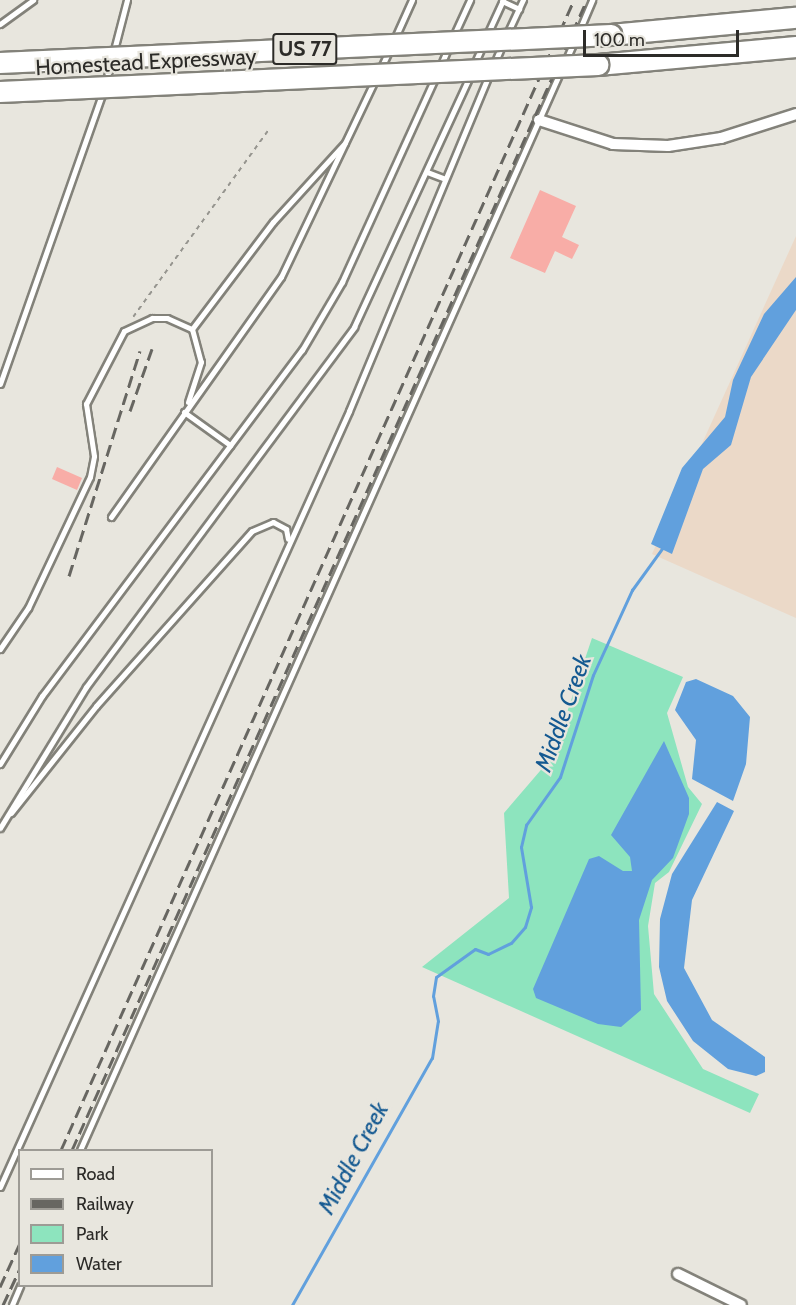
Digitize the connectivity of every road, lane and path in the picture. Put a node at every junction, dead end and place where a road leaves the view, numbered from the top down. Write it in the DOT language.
graph roads {
  1 [pos="33,0"];
  2 [pos="127,0"];
  3 [pos="412,0"];
  4 [pos="470,0"];
  5 [pos="523,0"];
  6 [pos="592,0"];
  7 [pos="503,1"];
  8 [pos="519,9"];
  9 [pos="796,18"];
  10 [pos="0,24"];
  11 [pos="796,47"];
  12 [pos="0,63"];
  13 [pos="0,92"];
  14 [pos="796,114"];
  15 [pos="539,120"];
  16 [pos="270,128"];
  17 [pos="352,133"];
  18 [pos="427,172"];
  19 [pos="445,180"];
  20 [pos="192,329"];
  21 [pos="123,331"];
  22 [pos="0,384"];
  23 [pos="184,412"];
  24 [pos="230,445"];
  25 [pos="111,517"];
  26 [pos="287,546"];
  27 [pos="0,649"];
  28 [pos="0,764"];
  29 [pos="0,828"];
  30 [pos="80,1149"];
  31 [pos="0,1187"];
  32 [pos="678,1274"];
  33 [pos="20,1287"];
  34 [pos="12,1305"];
  35 [pos="741,1305"];
  1 -- 10 [label="lane"];
  2 -- 22 [label="lane"];
  3 -- 17 [label="lane"];
  4 -- 24 [label="lane"];
  5 -- 8 [label="lane"];
  6 -- 15 [label="lane"];
  7 -- 8 [label="lane"];
  7 -- 18 [label="lane"];
  8 -- 19 [label="lane"];
  9 -- 12 [label="highway, Homestead Expressway / US 77, bridge"];
  11 -- 13 [label="highway, Homestead Expressway / US 77, bridge"];
  14 -- 15 [label="street"];
  15 -- 30 [label="lane"];
  16 -- 21 [label="path"];
  17 -- 20 [label="lane"];
  17 -- 23 [label="lane"];
  18 -- 19 [label="lane"];
  18 -- 29 [label="lane"];
  19 -- 26 [label="lane"];
  20 -- 21 [label="lane"];
  20 -- 23 [label="lane"];
  21 -- 27 [label="lane"];
  23 -- 24 [label="lane"];
  23 -- 25 [label="lane"];
  24 -- 28 [label="lane"];
  26 -- 29 [label="lane"];
  26 -- 31 [label="lane"];
  32 -- 35 [label="street"];
  33 -- 34 [label="lane"];
}
